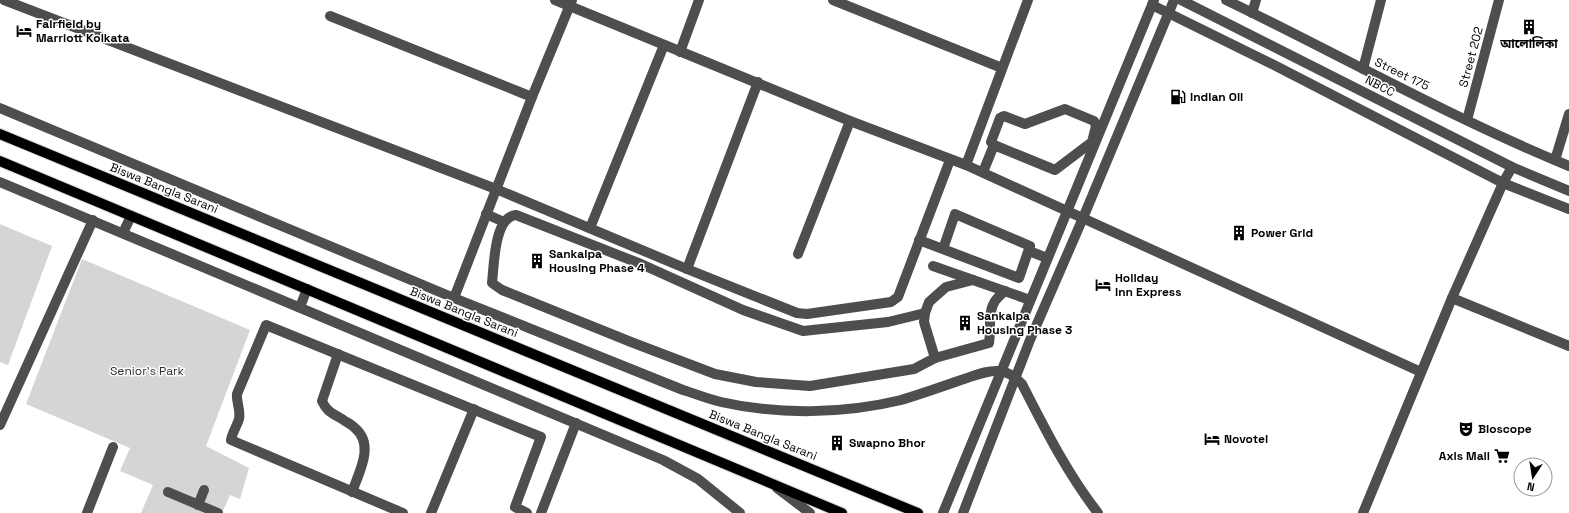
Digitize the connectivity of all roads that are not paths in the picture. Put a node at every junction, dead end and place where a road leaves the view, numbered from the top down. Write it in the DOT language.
graph roads {
  1 [pos="4,0"];
  2 [pos="555,0"];
  3 [pos="700,0"];
  4 [pos="833,0"];
  5 [pos="1028,0"];
  6 [pos="1174,0"];
  7 [pos="1181,0"];
  8 [pos="1226,0"];
  9 [pos="1256,0"];
  10 [pos="1381,0"];
  11 [pos="1499,0"];
  12 [pos="1153,2"];
  13 [pos="571,3"];
  14 [pos="1168,12"];
  15 [pos="1252,12"];
  16 [pos="330,16"];
  17 [pos="664,45"];
  18 [pos="680,52"];
  19 [pos="1002,68"];
  20 [pos="1363,69"];
  21 [pos="758,82"];
  22 [pos="532,97"];
  23 [pos="0,108"];
  24 [pos="1569,114"];
  25 [pos="1467,120"];
  26 [pos="850,121"];
  27 [pos="0,134"];
  28 [pos="994,145"];
  29 [pos="950,160"];
  30 [pos="1554,160"];
  31 [pos="0,161"];
  32 [pos="966,165"];
  33 [pos="1512,166"];
  34 [pos="1569,166"];
  35 [pos="983,172"];
  36 [pos="0,182"];
  37 [pos="1503,183"];
  38 [pos="496,189"];
  39 [pos="1569,191"];
  40 [pos="1569,209"];
  41 [pos="1068,212"];
  42 [pos="486,214"];
  43 [pos="131,216"];
  44 [pos="1083,218"];
  45 [pos="93,220"];
  46 [pos="504,222"];
  47 [pos="590,228"];
  48 [pos="123,233"];
  49 [pos="919,240"];
  50 [pos="943,249"];
  51 [pos="1029,251"];
  52 [pos="798,254"];
  53 [pos="1047,258"];
  54 [pos="933,266"];
  55 [pos="687,270"];
  56 [pos="1021,271"];
  57 [pos="1039,278"];
  58 [pos="973,280"];
  59 [pos="306,289"];
  60 [pos="1005,291"];
  61 [pos="454,298"];
  62 [pos="1452,298"];
  63 [pos="1030,300"];
  64 [pos="300,306"];
  65 [pos="925,313"];
  66 [pos="1569,346"];
  67 [pos="338,354"];
  68 [pos="935,358"];
  69 [pos="1001,370"];
  70 [pos="1421,372"];
  71 [pos="1015,377"];
  72 [pos="474,409"];
  73 [pos="576,423"];
  74 [pos="0,425"];
  75 [pos="113,447"];
  76 [pos="769,482"];
  77 [pos="204,490"];
  78 [pos="168,492"];
  79 [pos="352,492"];
  80 [pos="198,505"];
  81 [pos="514,510"];
  82 [pos="87,513"];
  83 [pos="218,513"];
  84 [pos="403,513"];
  85 [pos="431,513"];
  86 [pos="528,513"];
  87 [pos="541,513"];
  88 [pos="740,513"];
  89 [pos="810,513"];
  90 [pos="842,513"];
  91 [pos="918,513"];
  92 [pos="943,513"];
  93 [pos="963,513"];
  94 [pos="1098,513"];
  95 [pos="1363,513"];
  1 -- 38 [label="street"];
  2 -- 13 [label="street"];
  3 -- 18 [label="street"];
  4 -- 19 [label="street"];
  5 -- 19 [label="street"];
  6 -- 14 [label="street"];
  7 -- 33 [label="street, NBCC"];
  8 -- 15 [label="street, Street 175"];
  9 -- 15 [label="street"];
  10 -- 20 [label="street"];
  11 -- 25 [label="street, Street 202"];
  12 -- 14 [label="street"];
  12 -- 41 [label="street"];
  13 -- 17 [label="street"];
  13 -- 22 [label="street"];
  14 -- 37 [label="street"];
  14 -- 44 [label="street"];
  15 -- 20 [label="street, Street 175"];
  16 -- 22 [label="street"];
  17 -- 18 [label="street"];
  17 -- 47 [label="street"];
  18 -- 21 [label="street"];
  19 -- 32 [label="street"];
  20 -- 25 [label="street, Street 175"];
  21 -- 26 [label="street"];
  21 -- 55 [label="street"];
  22 -- 38 [label="street"];
  23 -- 61 [label="street"];
  24 -- 30 [label="street"];
  25 -- 30 [label="street, Street 175"];
  26 -- 29 [label="street"];
  26 -- 52 [label="street"];
  27 -- 91 [label="main road, Biswa Bangla Sarani"];
  28 -- 28 [label="street"];
  28 -- 35 [label="street"];
  29 -- 32 [label="street"];
  29 -- 49 [label="street"];
  30 -- 34 [label="street, Street 175"];
  31 -- 43 [label="main road"];
  32 -- 35 [label="street"];
  33 -- 37 [label="street"];
  33 -- 39 [label="street, NBCC"];
  35 -- 41 [label="street"];
  36 -- 45 [label="street"];
  37 -- 40 [label="street"];
  37 -- 62 [label="street"];
  38 -- 42 [label="street"];
  38 -- 47 [label="street"];
  41 -- 44 [label="street"];
  41 -- 53 [label="street"];
  42 -- 46 [label="street"];
  42 -- 61 [label="street"];
  43 -- 48 [label="street"];
  43 -- 59 [label="main road"];
  44 -- 70 [label="street"];
  44 -- 71 [label="street"];
  45 -- 48 [label="street"];
  45 -- 74 [label="street"];
  46 -- 65 [label="street"];
  46 -- 68 [label="street"];
  47 -- 55 [label="street"];
  48 -- 64 [label="street"];
  49 -- 50 [label="street"];
  49 -- 55 [label="street"];
  50 -- 51 [label="street"];
  50 -- 56 [label="street"];
  51 -- 53 [label="street"];
  51 -- 56 [label="street"];
  53 -- 57 [label="street"];
  54 -- 58 [label="street"];
  56 -- 57 [label="street"];
  57 -- 63 [label="street"];
  58 -- 60 [label="street"];
  58 -- 65 [label="street"];
  59 -- 64 [label="street"];
  59 -- 76 [label="main road"];
  60 -- 63 [label="street"];
  60 -- 68 [label="street"];
  61 -- 69 [label="street"];
  62 -- 66 [label="street"];
  62 -- 70 [label="street"];
  63 -- 69 [label="street"];
  64 -- 73 [label="street"];
  65 -- 68 [label="street"];
  67 -- 72 [label="street"];
  67 -- 79 [label="street"];
  67 -- 79 [label="street"];
  69 -- 71 [label="street"];
  69 -- 92 [label="street"];
  70 -- 95 [label="street"];
  71 -- 93 [label="street"];
  71 -- 94 [label="street"];
  72 -- 81 [label="street"];
  72 -- 85 [label="street"];
  73 -- 87 [label="street"];
  73 -- 88 [label="street"];
  75 -- 82 [label="street"];
  76 -- 89 [label="street"];
  76 -- 90 [label="main road"];
  77 -- 80 [label="street"];
  78 -- 80 [label="street"];
  79 -- 84 [label="street"];
  80 -- 83 [label="street"];
  81 -- 86 [label="street"];
}
